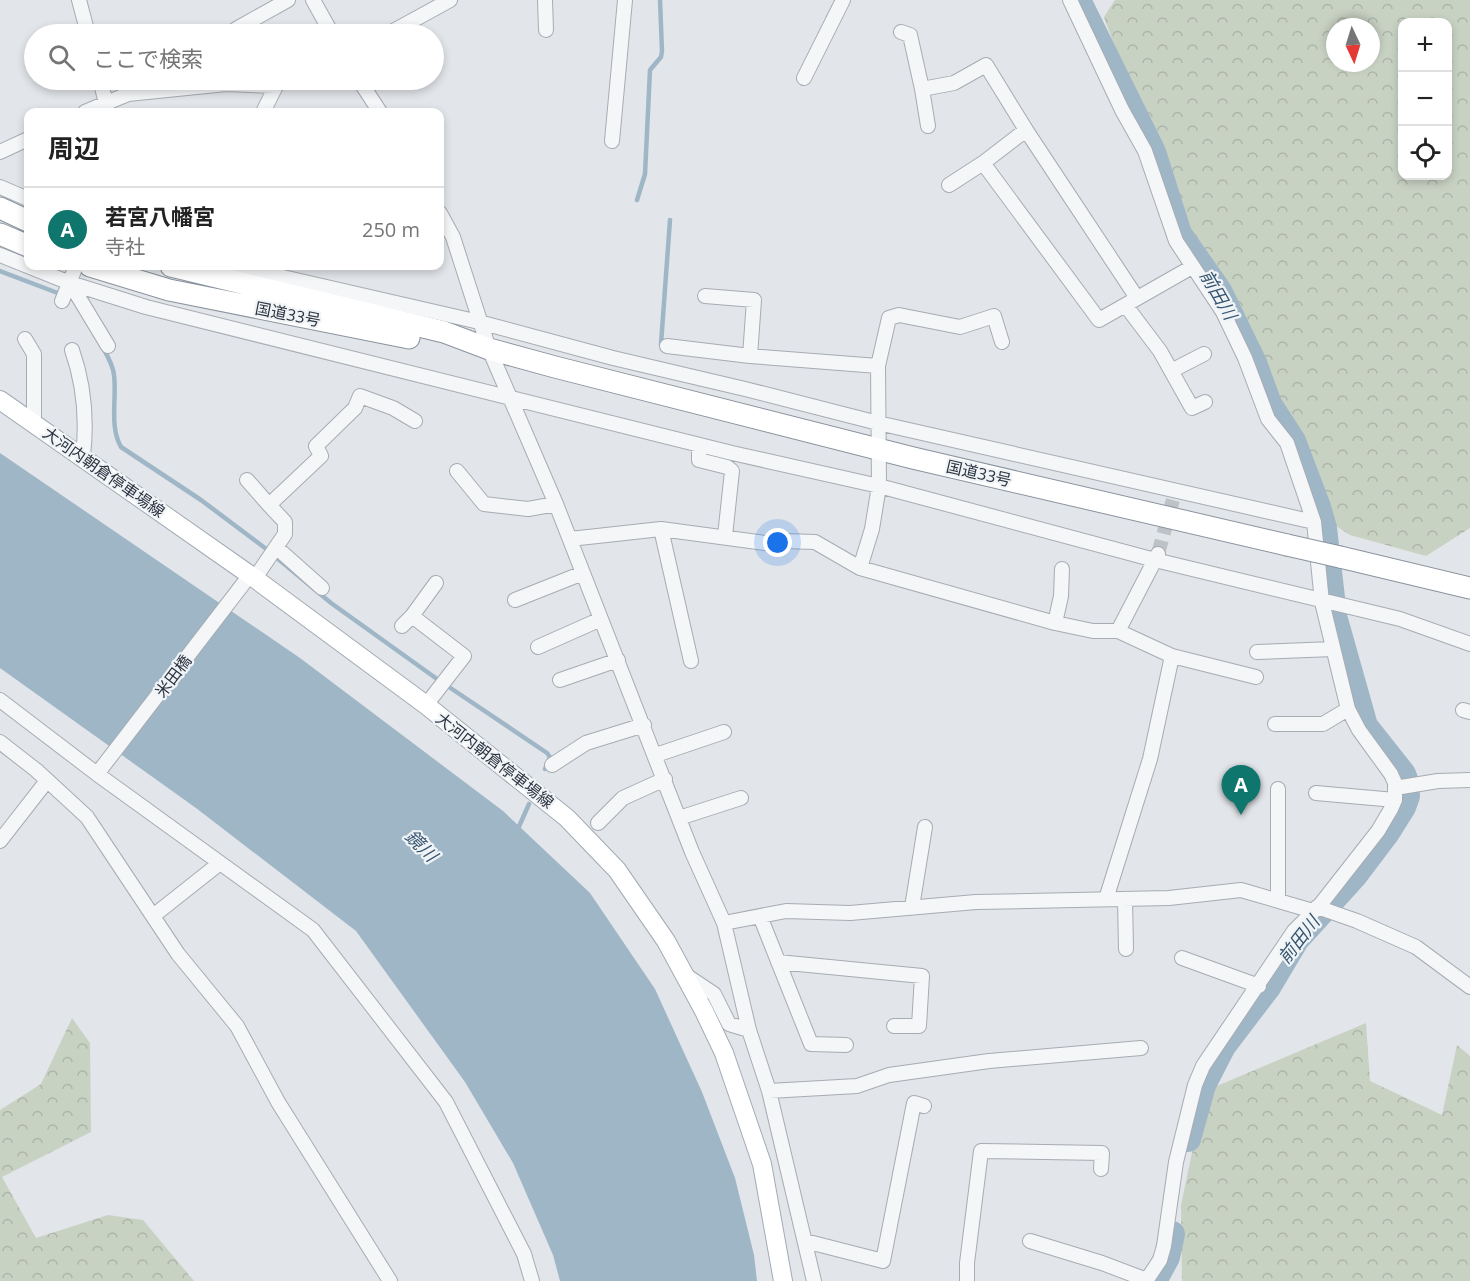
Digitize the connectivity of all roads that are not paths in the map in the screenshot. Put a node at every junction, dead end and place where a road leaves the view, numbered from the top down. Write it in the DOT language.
graph roads {
  1 [pos="79,0"];
  2 [pos="288,0"];
  3 [pos="313,0"];
  4 [pos="450,0"];
  5 [pos="545,0"];
  6 [pos="625,0"];
  7 [pos="843,0"];
  8 [pos="1070,0"];
  9 [pos="85,24"];
  10 [pos="245,24"];
  11 [pos="326,24"];
  12 [pos="406,24"];
  13 [pos="546,30"];
  14 [pos="901,32"];
  15 [pos="804,78"];
  16 [pos="922,89"];
  17 [pos="103,90"];
  18 [pos="172,90"];
  19 [pos="275,90"];
  20 [pos="366,90"];
  21 [pos="106,103"];
  22 [pos="97,108"];
  23 [pos="265,108"];
  24 [pos="377,108"];
  25 [pos="928,126"];
  26 [pos="1026,130"];
  27 [pos="24,141"];
  28 [pos="612,141"];
  29 [pos="0,152"];
  30 [pos="983,163"];
  31 [pos="949,185"];
  32 [pos="0,187"];
  33 [pos="24,197"];
  34 [pos="0,208"];
  35 [pos="24,219"];
  36 [pos="444,220"];
  37 [pos="0,234"];
  38 [pos="24,244"];
  39 [pos="0,255"];
  40 [pos="24,265"];
  41 [pos="1192,267"];
  42 [pos="38,270"];
  43 [pos="75,270"];
  44 [pos="103,270"];
  45 [pos="188,270"];
  46 [pos="252,270"];
  47 [pos="70,283"];
  48 [pos="705,296"];
  49 [pos="62,301"];
  50 [pos="1132,302"];
  51 [pos="480,322"];
  52 [pos="25,339"];
  53 [pos="1002,342"];
  54 [pos="108,346"];
  55 [pos="667,346"];
  56 [pos="489,349"];
  57 [pos="72,350"];
  58 [pos="1204,354"];
  59 [pos="750,356"];
  60 [pos="878,366"];
  61 [pos="1171,371"];
  62 [pos="510,397"];
  63 [pos="0,400"];
  64 [pos="1204,402"];
  65 [pos="415,421"];
  66 [pos="34,423"];
  67 [pos="878,423"];
  68 [pos="699,445"];
  69 [pos="878,449"];
  70 [pos="83,456"];
  71 [pos="457,471"];
  72 [pos="247,480"];
  73 [pos="879,486"];
  74 [pos="556,504"];
  75 [pos="270,505"];
  76 [pos="1314,522"];
  77 [pos="661,529"];
  78 [pos="724,536"];
  79 [pos="570,539"];
  80 [pos="277,548"];
  81 [pos="1156,557"];
  82 [pos="860,568"];
  83 [pos="1062,569"];
  84 [pos="583,573"];
  85 [pos="249,580"];
  86 [pos="436,584"];
  87 [pos="322,588"];
  88 [pos="1470,588"];
  89 [pos="515,600"];
  90 [pos="1322,602"];
  91 [pos="412,616"];
  92 [pos="601,619"];
  93 [pos="1055,623"];
  94 [pos="402,626"];
  95 [pos="1118,631"];
  96 [pos="1470,644"];
  97 [pos="538,647"];
  98 [pos="1333,649"];
  99 [pos="1257,652"];
  100 [pos="1172,656"];
  101 [pos="618,660"];
  102 [pos="691,660"];
  103 [pos="1256,677"];
  104 [pos="560,680"];
  105 [pos="0,700"];
  106 [pos="426,705"];
  107 [pos="1348,709"];
  108 [pos="1275,724"];
  109 [pos="644,725"];
  110 [pos="724,732"];
  111 [pos="0,742"];
  112 [pos="656,755"];
  113 [pos="552,765"];
  114 [pos="101,769"];
  115 [pos="664,779"];
  116 [pos="1470,780"];
  117 [pos="46,782"];
  118 [pos="1278,789"];
  119 [pos="1401,790"];
  120 [pos="1316,793"];
  121 [pos="741,798"];
  122 [pos="679,818"];
  123 [pos="598,823"];
  124 [pos="925,827"];
  125 [pos="0,841"];
  126 [pos="220,863"];
  127 [pos="1106,899"];
  128 [pos="1125,899"];
  129 [pos="1278,900"];
  130 [pos="912,907"];
  131 [pos="1320,909"];
  132 [pos="153,916"];
  133 [pos="760,916"];
  134 [pos="724,922"];
  135 [pos="1126,949"];
  136 [pos="1182,958"];
  137 [pos="778,962"];
  138 [pos="684,974"];
  139 [pos="1259,986"];
  140 [pos="1470,987"];
  141 [pos="894,1026"];
  142 [pos="749,1030"];
  143 [pos="846,1045"];
  144 [pos="1141,1048"];
  145 [pos="770,1091"];
  146 [pos="924,1106"];
  147 [pos="1101,1169"];
  148 [pos="1030,1240"];
  149 [pos="805,1241"];
  150 [pos="390,1281"];
  151 [pos="531,1281"];
  152 [pos="783,1281"];
  153 [pos="814,1281"];
  154 [pos="967,1281"];
  155 [pos="1146,1281"];
  1 -- 9 [label="street"];
  2 -- 10 [label="street"];
  3 -- 11 [label="street"];
  4 -- 12 [label="street"];
  5 -- 13 [label="street"];
  6 -- 28 [label="street"];
  7 -- 15 [label="street"];
  8 -- 41 [label="street"];
  14 -- 16 [label="street"];
  16 -- 25 [label="street"];
  16 -- 26 [label="street"];
  17 -- 21 [label="street"];
  18 -- 21 [label="street"];
  19 -- 23 [label="street"];
  20 -- 24 [label="street"];
  21 -- 22 [label="street"];
  26 -- 30 [label="street"];
  26 -- 50 [label="street"];
  27 -- 29 [label="street"];
  30 -- 31 [label="street"];
  30 -- 50 [label="street"];
  32 -- 33 [label="street"];
  34 -- 35 [label="highway"];
  36 -- 51 [label="street"];
  37 -- 38 [label="highway"];
  39 -- 40 [label="street"];
  41 -- 50 [label="street"];
  41 -- 76 [label="street"];
  42 -- 47 [label="street"];
  43 -- 47 [label="street"];
  44 -- 56 [label="highway, 国道33号"];
  45 -- 56 [label="highway, 国道33号"];
  46 -- 51 [label="street"];
  47 -- 49 [label="street"];
  47 -- 54 [label="street"];
  47 -- 62 [label="street"];
  48 -- 59 [label="street"];
  50 -- 61 [label="street"];
  51 -- 56 [label="street"];
  51 -- 67 [label="street"];
  52 -- 66 [label="street"];
  53 -- 60 [label="street"];
  55 -- 59 [label="street"];
  56 -- 62 [label="street"];
  56 -- 69 [label="highway, 国道33号"];
  57 -- 70 [label="street"];
  58 -- 61 [label="street"];
  59 -- 60 [label="street"];
  60 -- 67 [label="street"];
  61 -- 64 [label="street"];
  62 -- 68 [label="street"];
  62 -- 74 [label="street"];
  63 -- 66 [label="main road, 大河内朝倉停車場線"];
  65 -- 75 [label="street"];
  66 -- 70 [label="main road, 大河内朝倉停車場線"];
  67 -- 69 [label="street"];
  67 -- 76 [label="street"];
  68 -- 73 [label="street"];
  68 -- 78 [label="street"];
  69 -- 73 [label="street"];
  69 -- 88 [label="highway, 国道33号, bridge"];
  70 -- 85 [label="main road, 大河内朝倉停車場線"];
  71 -- 74 [label="street"];
  72 -- 75 [label="street"];
  73 -- 81 [label="street"];
  73 -- 82 [label="street"];
  74 -- 79 [label="street"];
  75 -- 80 [label="street"];
  76 -- 90 [label="street"];
  77 -- 78 [label="street"];
  77 -- 79 [label="street"];
  77 -- 102 [label="street"];
  78 -- 82 [label="street"];
  79 -- 84 [label="street"];
  80 -- 85 [label="street, 米田橋"];
  80 -- 87 [label="street"];
  81 -- 90 [label="street"];
  81 -- 95 [label="street"];
  82 -- 93 [label="street"];
  83 -- 93 [label="street"];
  84 -- 89 [label="street"];
  84 -- 92 [label="street"];
  85 -- 106 [label="main road, 大河内朝倉停車場線"];
  85 -- 114 [label="street, 米田橋"];
  86 -- 91 [label="street"];
  90 -- 96 [label="street"];
  90 -- 98 [label="street"];
  91 -- 94 [label="street"];
  91 -- 106 [label="street"];
  92 -- 97 [label="street"];
  92 -- 101 [label="street"];
  93 -- 95 [label="street"];
  95 -- 100 [label="street"];
  98 -- 99 [label="street"];
  98 -- 107 [label="street"];
  100 -- 103 [label="street"];
  100 -- 127 [label="street"];
  101 -- 104 [label="street"];
  101 -- 109 [label="street"];
  105 -- 114 [label="street"];
  106 -- 138 [label="main road, 大河内朝倉停車場線"];
  107 -- 108 [label="street"];
  107 -- 119 [label="street"];
  109 -- 112 [label="street"];
  109 -- 113 [label="street"];
  110 -- 112 [label="street"];
  111 -- 117 [label="street"];
  112 -- 115 [label="street"];
  114 -- 126 [label="street"];
  115 -- 122 [label="street"];
  115 -- 123 [label="street"];
  116 -- 119 [label="street"];
  117 -- 125 [label="street"];
  117 -- 132 [label="street"];
  118 -- 129 [label="street"];
  119 -- 120 [label="street"];
  119 -- 131 [label="street"];
  121 -- 122 [label="street"];
  122 -- 134 [label="street"];
  124 -- 130 [label="street"];
  126 -- 132 [label="street"];
  126 -- 151 [label="street"];
  127 -- 128 [label="street"];
  127 -- 130 [label="street"];
  128 -- 129 [label="street"];
  128 -- 135 [label="street"];
  129 -- 131 [label="street"];
  130 -- 133 [label="street"];
  131 -- 139 [label="street"];
  131 -- 140 [label="street"];
  132 -- 150 [label="street"];
  133 -- 134 [label="street"];
  133 -- 137 [label="street"];
  134 -- 142 [label="street"];
  136 -- 139 [label="street"];
  137 -- 141 [label="street"];
  137 -- 143 [label="street"];
  138 -- 142 [label="street"];
  138 -- 152 [label="main road, 大河内朝倉停車場線"];
  139 -- 155 [label="street"];
  142 -- 145 [label="street"];
  144 -- 145 [label="street"];
  145 -- 149 [label="street"];
  146 -- 149 [label="street"];
  147 -- 154 [label="street"];
  148 -- 155 [label="street"];
  149 -- 153 [label="street"];
}
